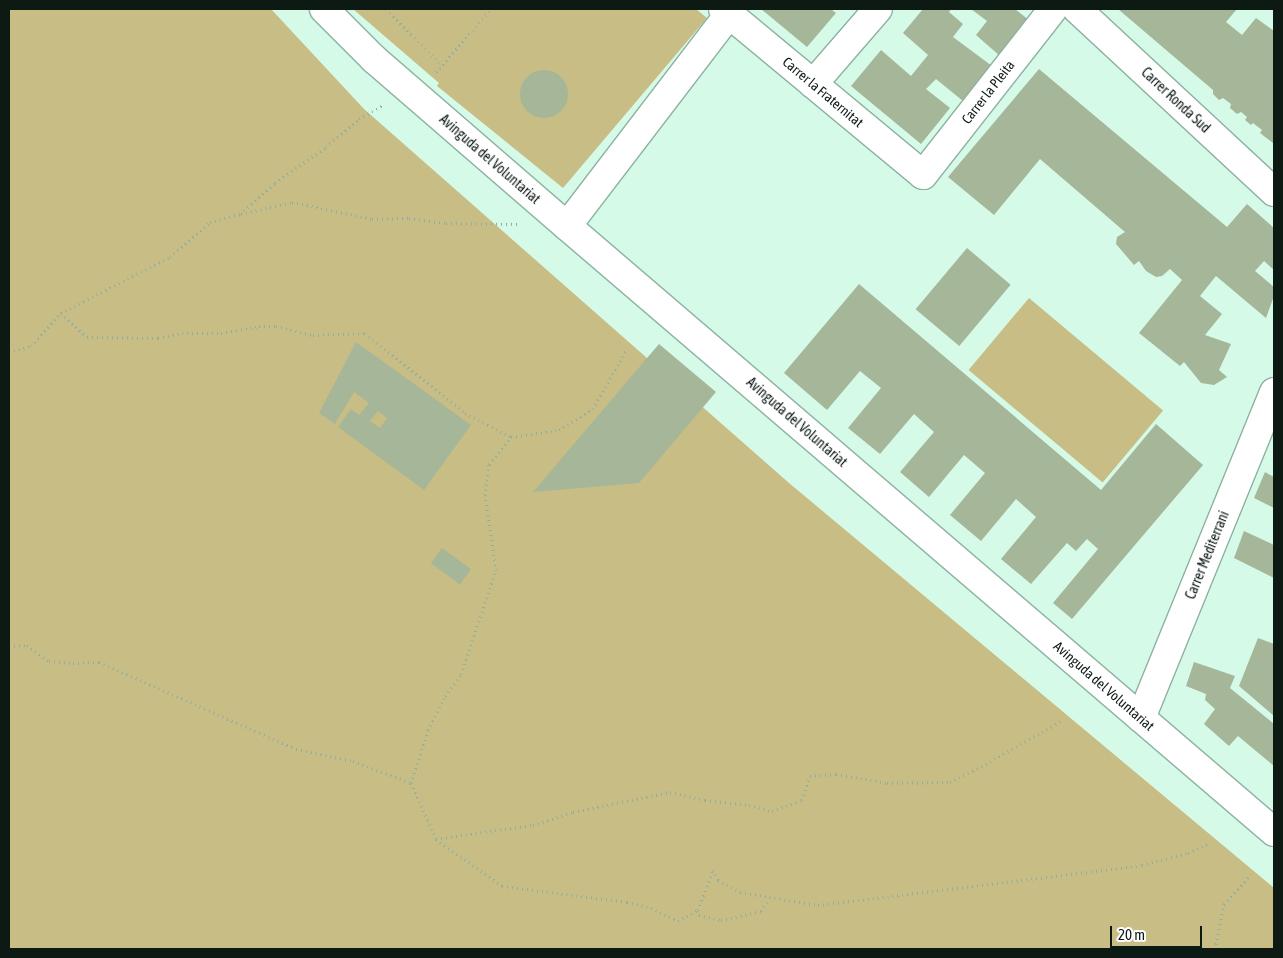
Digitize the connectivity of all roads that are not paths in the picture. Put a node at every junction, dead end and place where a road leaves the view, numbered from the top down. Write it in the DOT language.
graph roads {
  1 [pos="324,9"];
  2 [pos="878,9"];
  3 [pos="1052,9"];
  4 [pos="1077,9"];
  5 [pos="726,11"];
  6 [pos="813,84"];
  7 [pos="923,175"];
  8 [pos="1274,192"];
  9 [pos="567,226"];
  10 [pos="1274,392"];
  11 [pos="1265,441"];
  12 [pos="1141,718"];
  13 [pos="1274,832"];
  1 -- 9 [label="street, Avinguda del Voluntariat"];
  2 -- 6 [label="street"];
  3 -- 7 [label="street, Carrer la Pleita"];
  4 -- 8 [label="street, Carrer Ronda Sud"];
  5 -- 6 [label="street, Carrer la Fraternitat"];
  5 -- 9 [label="street"];
  6 -- 7 [label="street, Carrer la Fraternitat"];
  9 -- 12 [label="street, Avinguda del Voluntariat"];
  10 -- 11 [label="street, Carrer Mediterrani"];
  11 -- 12 [label="street, Carrer Mediterrani"];
  12 -- 13 [label="street, Avinguda del Voluntariat"];
}
